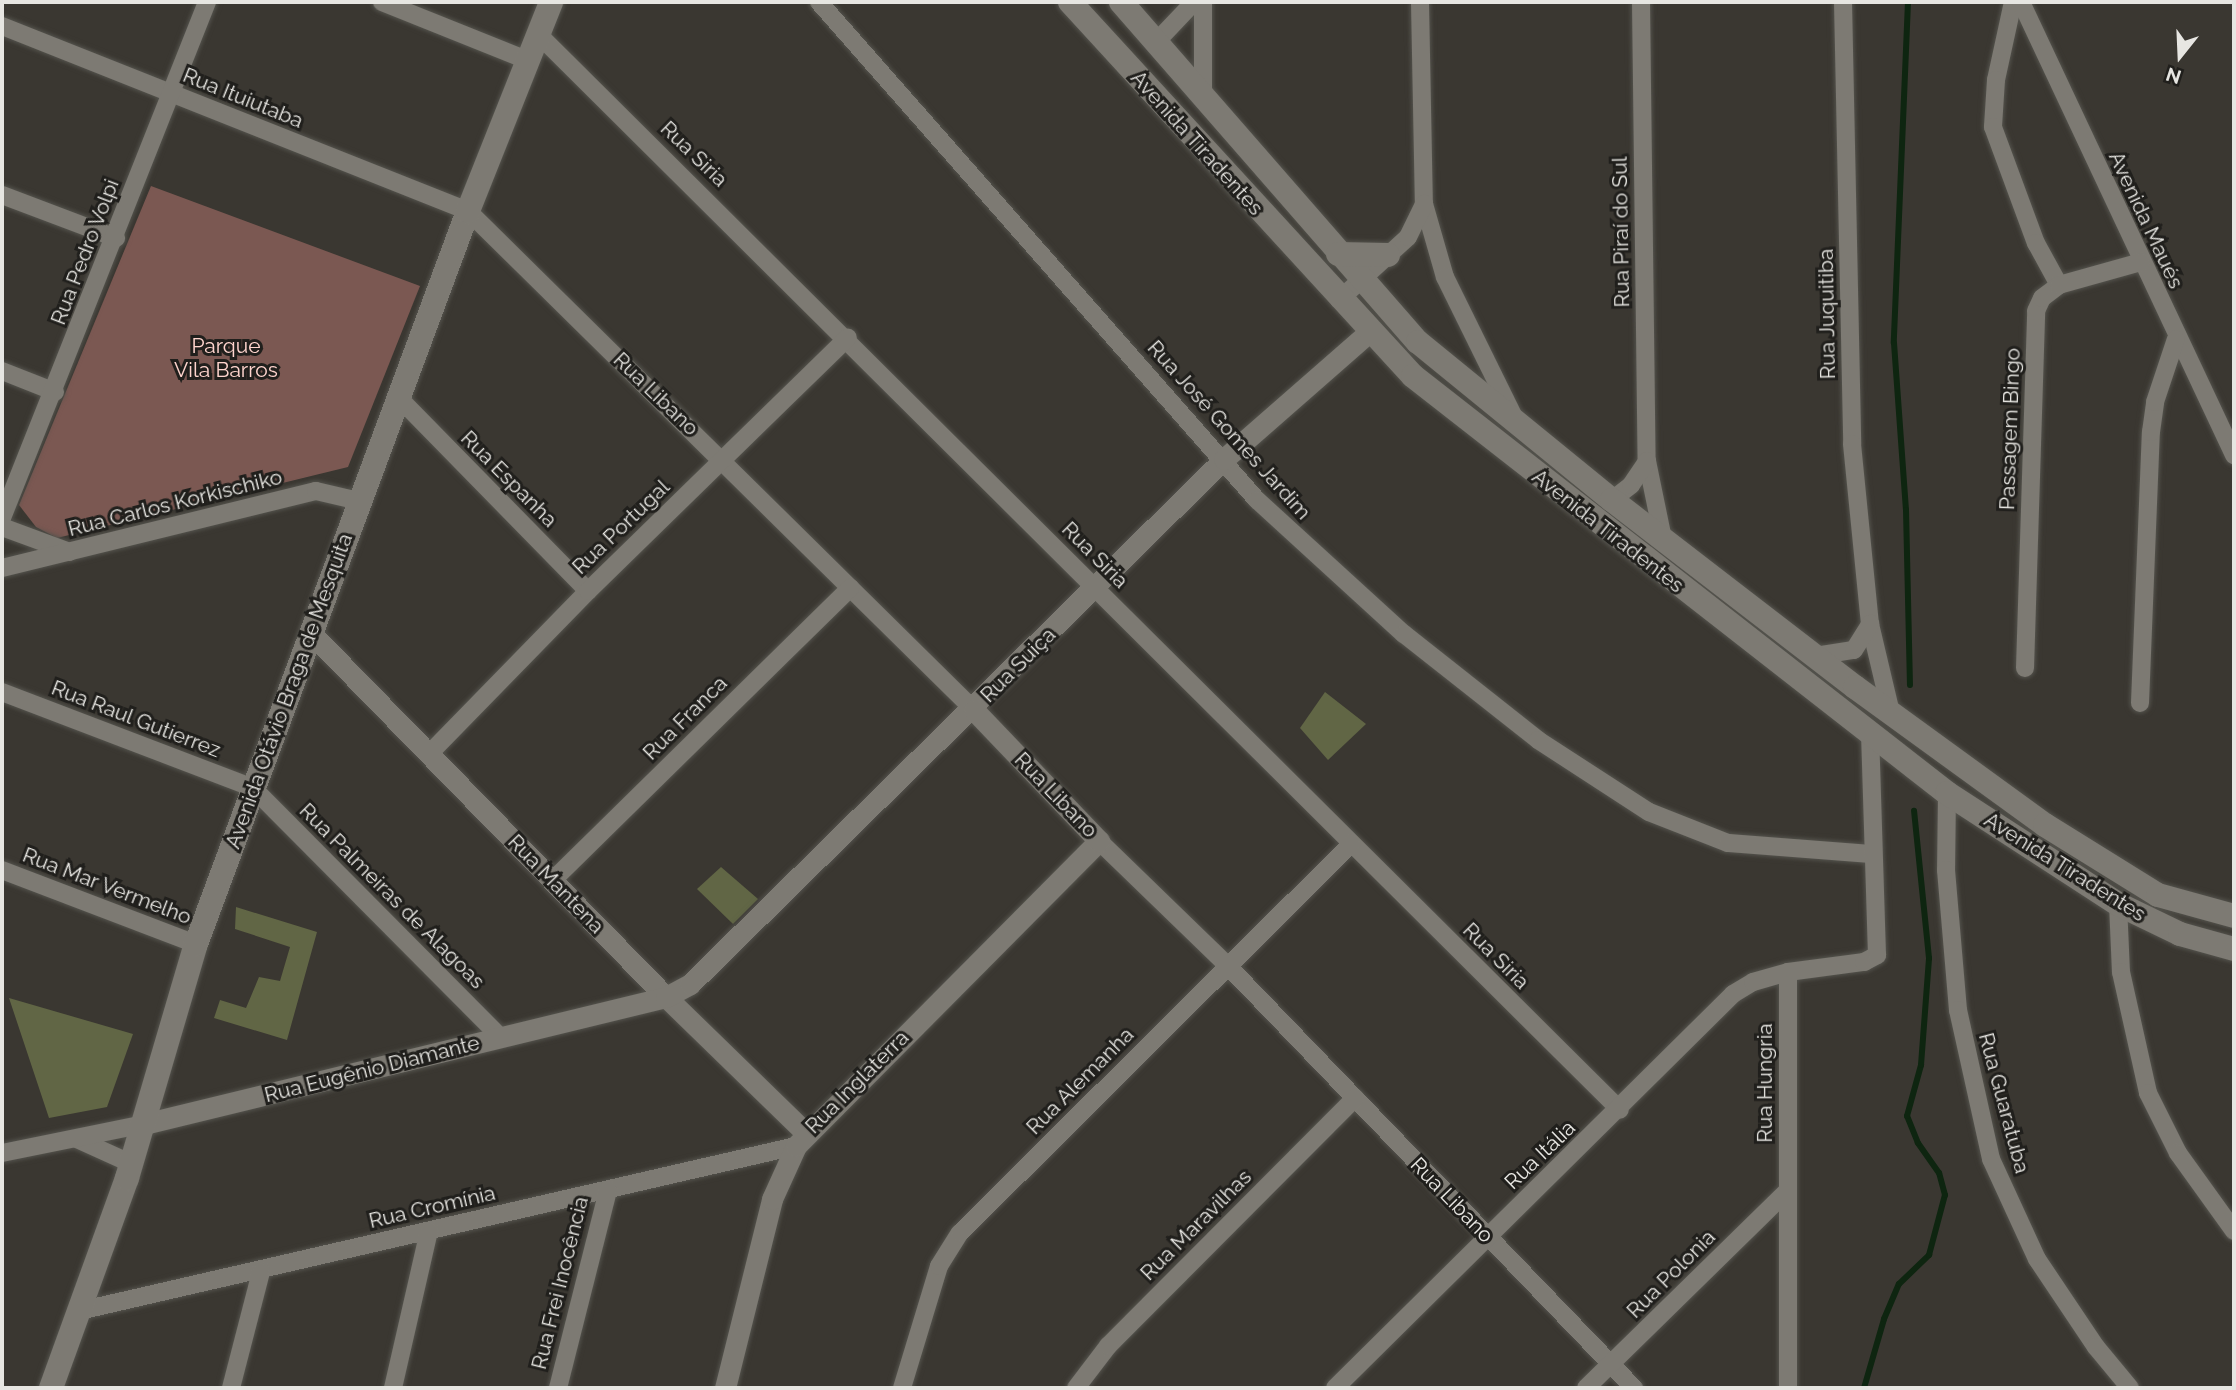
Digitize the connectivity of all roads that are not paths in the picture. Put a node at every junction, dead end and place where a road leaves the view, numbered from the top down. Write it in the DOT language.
graph roads {
  1 [pos="207,2"];
  2 [pos="382,2"];
  3 [pos="551,2"];
  4 [pos="818,2"];
  5 [pos="1070,2"];
  6 [pos="1121,2"];
  7 [pos="1194,2"];
  8 [pos="1203,2"];
  9 [pos="1420,2"];
  10 [pos="1641,2"];
  11 [pos="1843,2"];
  12 [pos="2013,2"];
  13 [pos="2021,2"];
  14 [pos="2,26"];
  15 [pos="537,33"];
  16 [pos="1157,41"];
  17 [pos="527,60"];
  18 [pos="171,93"];
  19 [pos="1203,93"];
  20 [pos="2,195"];
  21 [pos="1424,204"];
  22 [pos="468,211"];
  23 [pos="116,238"];
  24 [pos="1338,254"];
  25 [pos="1388,255"];
  26 [pos="2141,262"];
  27 [pos="1360,280"];
  28 [pos="2059,285"];
  29 [pos="1339,300"];
  30 [pos="1369,332"];
  31 [pos="848,337"];
  32 [pos="2176,339"];
  33 [pos="2,371"];
  34 [pos="55,392"];
  35 [pos="398,398"];
  36 [pos="1517,422"];
  37 [pos="2234,455"];
  38 [pos="723,459"];
  39 [pos="1224,459"];
  40 [pos="1647,461"];
  41 [pos="1612,500"];
  42 [pos="359,501"];
  43 [pos="2,519"];
  44 [pos="2,527"];
  45 [pos="1663,539"];
  46 [pos="70,552"];
  47 [pos="2,568"];
  48 [pos="1095,587"];
  49 [pos="850,588"];
  50 [pos="588,591"];
  51 [pos="1870,624"];
  52 [pos="310,632"];
  53 [pos="1815,656"];
  54 [pos="2025,668"];
  55 [pos="2,692"];
  56 [pos="2140,703"];
  57 [pos="974,710"];
  58 [pos="1891,713"];
  59 [pos="1870,737"];
  60 [pos="429,754"];
  61 [pos="253,788"];
  62 [pos="1947,793"];
  63 [pos="1100,841"];
  64 [pos="1351,844"];
  65 [pos="1872,854"];
  66 [pos="2,870"];
  67 [pos="553,880"];
  68 [pos="2118,904"];
  69 [pos="2234,916"];
  70 [pos="195,944"];
  71 [pos="2234,949"];
  72 [pos="1228,966"];
  73 [pos="1788,972"];
  74 [pos="666,997"];
  75 [pos="499,1036"];
  76 [pos="1355,1098"];
  77 [pos="1620,1110"];
  78 [pos="144,1124"];
  79 [pos="77,1139"];
  80 [pos="801,1139"];
  81 [pos="2,1153"];
  82 [pos="132,1164"];
  83 [pos="608,1190"];
  84 [pos="1787,1191"];
  85 [pos="429,1231"];
  86 [pos="2234,1231"];
  87 [pos="1487,1237"];
  88 [pos="261,1272"];
  89 [pos="79,1311"];
  90 [pos="1611,1364"];
  91 [pos="51,1388"];
  92 [pos="231,1388"];
  93 [pos="393,1388"];
  94 [pos="558,1388"];
  95 [pos="725,1388"];
  96 [pos="902,1388"];
  97 [pos="1076,1388"];
  98 [pos="1335,1388"];
  99 [pos="1586,1388"];
  100 [pos="1634,1388"];
  101 [pos="1787,1388"];
  102 [pos="2130,1388"];
  1 -- 18 [label="street, Rua Pedro Volpi"];
  2 -- 17 [label="street"];
  3 -- 15 [label="main road, Avenida Otávio Braga de Mesquita"];
  4 -- 39 [label="street, Rua José Gomes Jardim"];
  5 -- 29 [label="main road, Avenida Tiradentes"];
  6 -- 16 [label="main road, Avenida Tiradentes"];
  7 -- 16 [label="street"];
  8 -- 19 [label="street"];
  9 -- 21 [label="street"];
  10 -- 40 [label="street, Rua Piraí do Sul"];
  11 -- 51 [label="street, Rua Juquitiba"];
  12 -- 28 [label="street"];
  13 -- 26 [label="street, Avenida Maués"];
  14 -- 18 [label="street, Rua Ituiutaba"];
  15 -- 17 [label="main road, Avenida Otávio Braga de Mesquita"];
  15 -- 31 [label="street, Rua Siria"];
  16 -- 19 [label="main road, Avenida Tiradentes"];
  17 -- 22 [label="main road, Avenida Otávio Braga de Mesquita"];
  18 -- 22 [label="street, Rua Ituiutaba"];
  18 -- 23 [label="street, Rua Pedro Volpi"];
  19 -- 24 [label="main road, Avenida Tiradentes"];
  20 -- 23 [label="street"];
  21 -- 25 [label="street"];
  21 -- 36 [label="street"];
  22 -- 35 [label="main road, Avenida Otávio Braga de Mesquita"];
  22 -- 38 [label="street, Rua Libano"];
  23 -- 34 [label="street, Rua Pedro Volpi"];
  24 -- 25 [label="main road"];
  24 -- 27 [label="main road, Avenida Tiradentes"];
  25 -- 27 [label="street"];
  26 -- 28 [label="street"];
  26 -- 32 [label="street, Avenida Maués"];
  27 -- 29 [label="street"];
  27 -- 36 [label="main road, Avenida Tiradentes"];
  28 -- 54 [label="street, Passagem Bingo"];
  29 -- 30 [label="main road, Avenida Tiradentes"];
  30 -- 39 [label="street, Rua Suiça"];
  30 -- 59 [label="main road, Avenida Tiradentes"];
  31 -- 38 [label="street, Rua Portugal"];
  31 -- 48 [label="street, Rua Siria"];
  32 -- 37 [label="street, Avenida Maués"];
  32 -- 56 [label="street"];
  33 -- 34 [label="street"];
  34 -- 43 [label="street, Rua Pedro Volpi"];
  35 -- 42 [label="main road, Avenida Otávio Braga de Mesquita"];
  35 -- 50 [label="street, Rua Espanha"];
  36 -- 41 [label="main road, Avenida Tiradentes"];
  38 -- 49 [label="street, Rua Libano"];
  38 -- 50 [label="street, Rua Portugal"];
  39 -- 48 [label="street, Rua Suiça"];
  39 -- 65 [label="street, Rua José Gomes Jardim"];
  40 -- 41 [label="street"];
  40 -- 45 [label="street, Rua Piraí do Sul"];
  41 -- 45 [label="main road, Avenida Tiradentes"];
  42 -- 46 [label="street, Rua Carlos Korkischiko"];
  42 -- 52 [label="main road, Avenida Otávio Braga de Mesquita"];
  44 -- 46 [label="street"];
  45 -- 53 [label="main road, Avenida Tiradentes"];
  46 -- 47 [label="street, Rua Carlos Korkischiko"];
  48 -- 57 [label="street, Rua Suiça"];
  48 -- 64 [label="street, Rua Siria"];
  49 -- 57 [label="street, Rua Libano"];
  49 -- 67 [label="street, Rua Franca"];
  50 -- 60 [label="street, Rua Portugal"];
  51 -- 53 [label="street"];
  51 -- 58 [label="street, Rua Juquitiba"];
  52 -- 60 [label="street, Rua Mantena"];
  52 -- 61 [label="main road, Avenida Otávio Braga de Mesquita"];
  53 -- 58 [label="main road, Avenida Tiradentes"];
  55 -- 61 [label="street, Rua Raul Gutierrez"];
  57 -- 63 [label="street, Rua Libano"];
  57 -- 74 [label="street, Rua Suiça"];
  58 -- 69 [label="main road, Avenida Tiradentes"];
  59 -- 62 [label="main road, Avenida Tiradentes"];
  59 -- 65 [label="street"];
  60 -- 67 [label="street, Rua Mantena"];
  61 -- 70 [label="main road, Avenida Otávio Braga de Mesquita"];
  61 -- 75 [label="street, Rua Palmeiras de Alagoas"];
  62 -- 68 [label="main road, Avenida Tiradentes"];
  62 -- 102 [label="street, Rua Guaratuba"];
  63 -- 72 [label="street, Rua Libano"];
  63 -- 80 [label="street, Rua Inglaterra"];
  64 -- 72 [label="street, Rua Alemanha"];
  64 -- 77 [label="street, Rua Siria"];
  65 -- 73 [label="street"];
  66 -- 70 [label="street, Rua Mar Vermelho"];
  67 -- 74 [label="street, Rua Mantena"];
  68 -- 71 [label="main road, Avenida Tiradentes"];
  68 -- 86 [label="street"];
  70 -- 78 [label="main road, Avenida Otávio Braga de Mesquita"];
  72 -- 76 [label="street, Rua Libano"];
  72 -- 96 [label="street, Rua Alemanha"];
  73 -- 77 [label="street, Rua Itália"];
  73 -- 84 [label="street, Rua Hungria"];
  74 -- 75 [label="street, Rua Eugênio Diamante"];
  74 -- 80 [label="street, Rua Mantena"];
  75 -- 78 [label="street, Rua Eugênio Diamante"];
  76 -- 87 [label="street, Rua Libano"];
  76 -- 97 [label="street, Rua Maravilhas"];
  77 -- 87 [label="street, Rua Itália"];
  78 -- 79 [label="street, Rua Eugênio Diamante"];
  78 -- 82 [label="main road, Avenida Otávio Braga de Mesquita"];
  79 -- 81 [label="street, Rua Eugênio Diamante"];
  79 -- 82 [label="street"];
  80 -- 83 [label="street, Rua Cromínia"];
  80 -- 95 [label="street, Rua Inglaterra"];
  82 -- 89 [label="main road, Avenida Otávio Braga de Mesquita"];
  83 -- 85 [label="street, Rua Cromínia"];
  83 -- 94 [label="street, Rua Frei Inocência"];
  84 -- 90 [label="street, Rua Polonia"];
  84 -- 101 [label="street, Rua Hungria"];
  85 -- 88 [label="street, Rua Cromínia"];
  85 -- 93 [label="street"];
  87 -- 90 [label="street, Rua Libano"];
  87 -- 98 [label="street, Rua Itália"];
  88 -- 89 [label="street, Rua Cromínia"];
  88 -- 92 [label="street"];
  89 -- 91 [label="main road, Avenida Otávio Braga de Mesquita"];
  90 -- 99 [label="street, Rua Polonia"];
  90 -- 100 [label="street, Rua Libano"];
}
